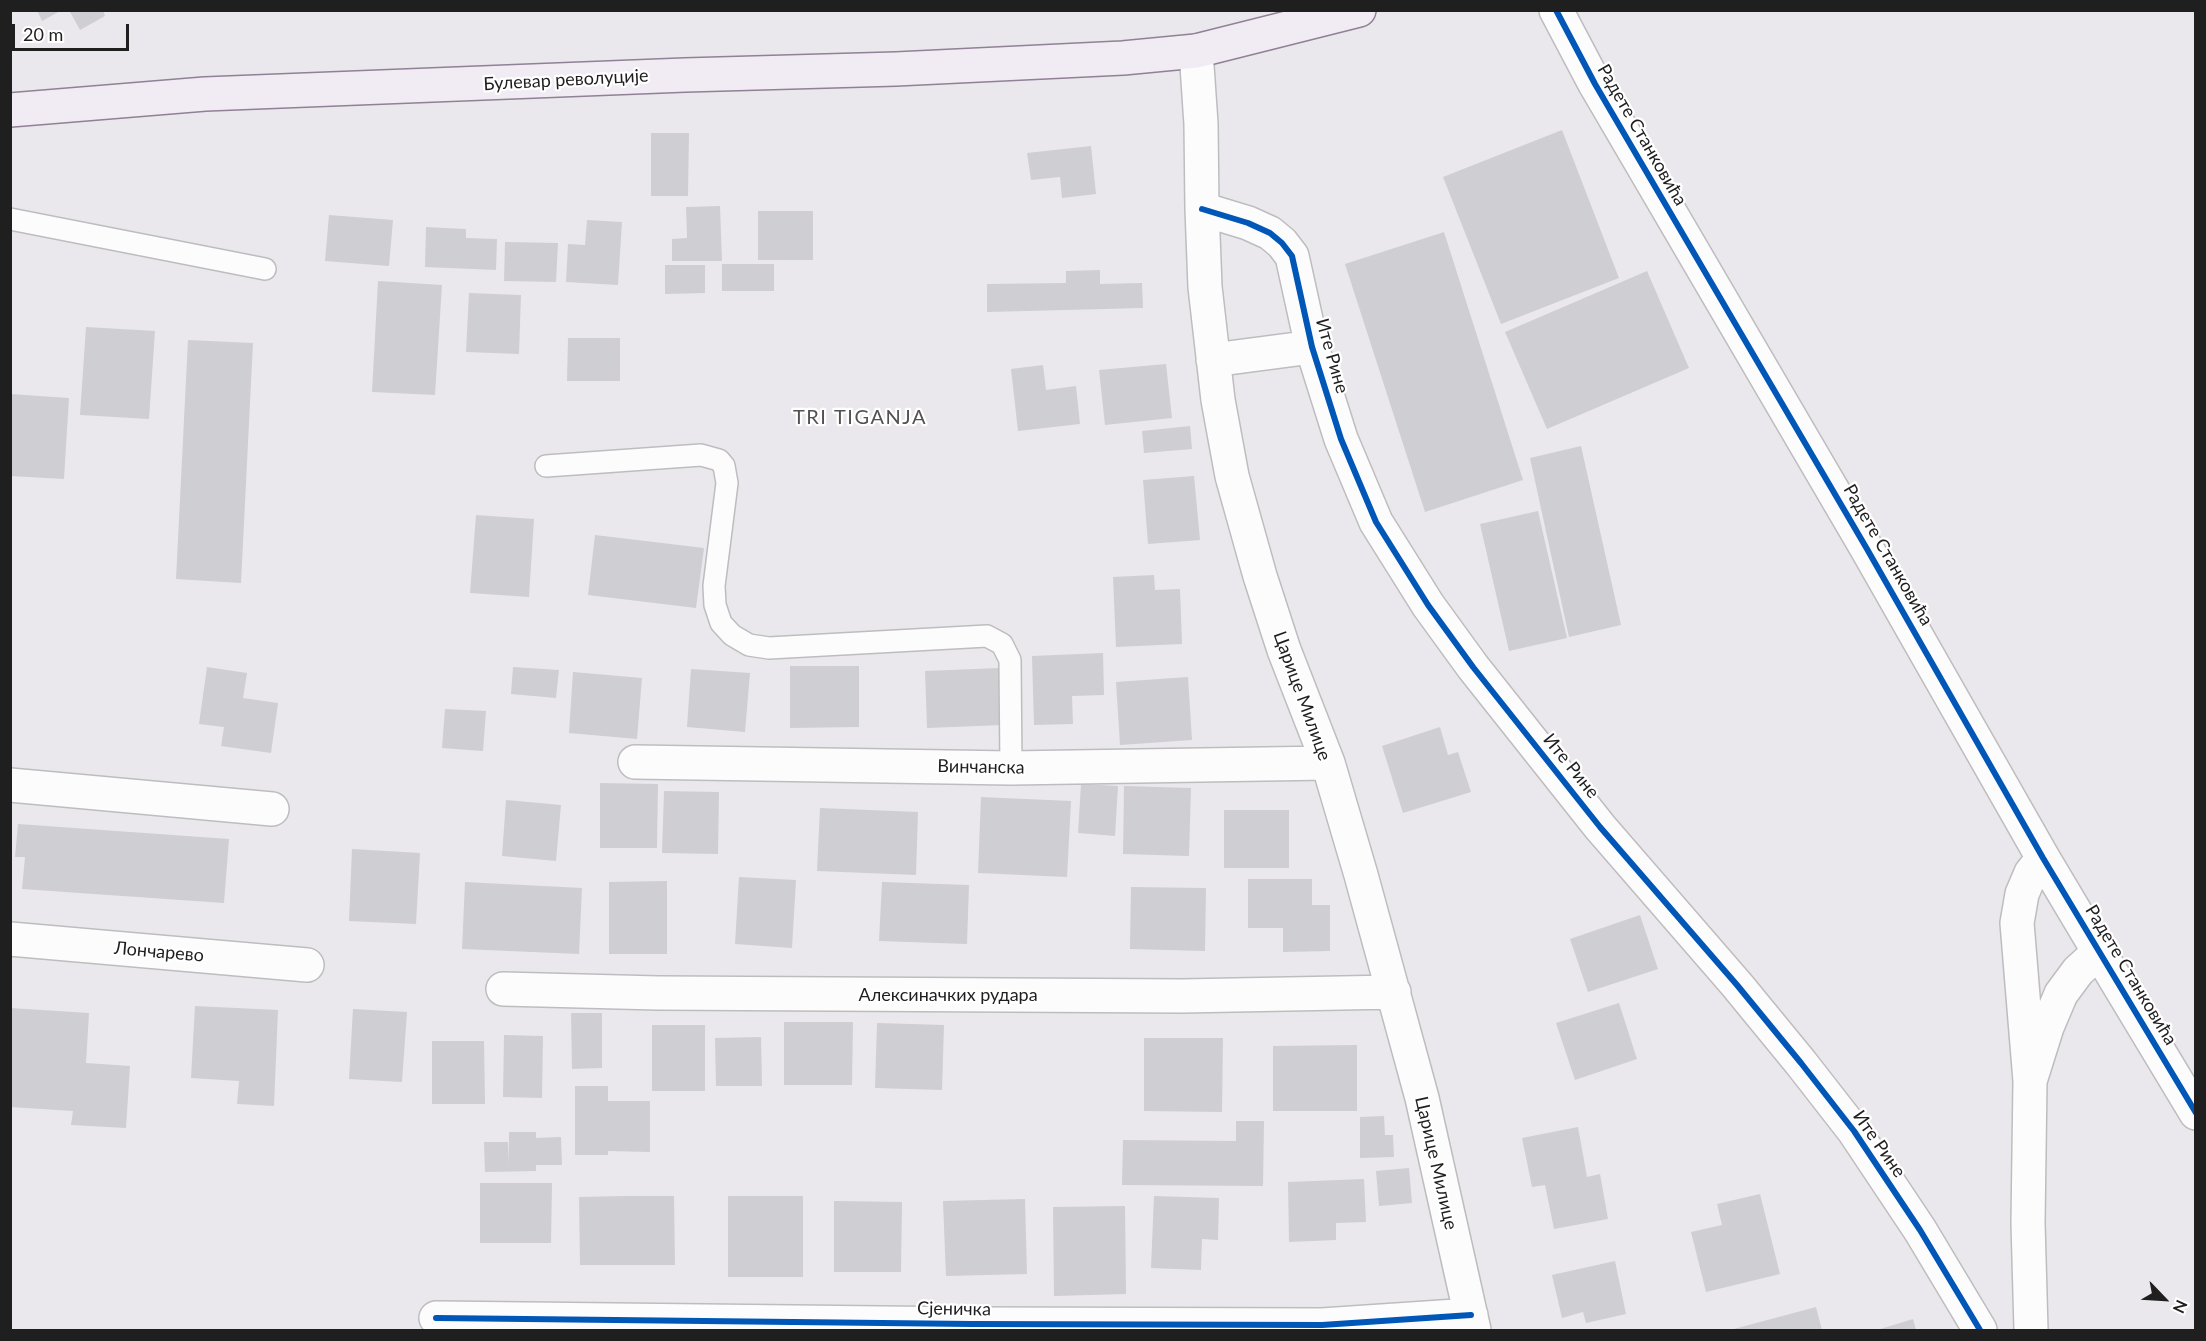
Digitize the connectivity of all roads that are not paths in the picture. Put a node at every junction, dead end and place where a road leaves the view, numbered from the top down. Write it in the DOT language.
graph roads {
  1 [pos="1359,10"];
  2 [pos="1556,10"];
  3 [pos="1320,16"];
  4 [pos="1196,51"];
  5 [pos="10,110"];
  6 [pos="1202,209"];
  7 [pos="10,219"];
  8 [pos="265,269"];
  9 [pos="1312,347"];
  10 [pos="1213,360"];
  11 [pos="546,466"];
  12 [pos="635,762"];
  13 [pos="1328,763"];
  14 [pos="1011,768"];
  15 [pos="10,785"];
  16 [pos="272,809"];
  17 [pos="2043,858"];
  18 [pos="10,939"];
  19 [pos="2099,952"];
  20 [pos="307,965"];
  21 [pos="503,990"];
  22 [pos="1394,992"];
  23 [pos="2030,1081"];
  24 [pos="2196,1113"];
  25 [pos="436,1318"];
  26 [pos="1473,1323"];
  27 [pos="1980,1330"];
  28 [pos="2031,1330"];
  1 -- 3 [label="main road, Булевар револуције"];
  2 -- 17 [label="street, Радете Станковића"];
  3 -- 4 [label="main road, Булевар револуције"];
  4 -- 5 [label="main road, Булевар револуције"];
  4 -- 6 [label="street, Царице Милице"];
  6 -- 9 [label="street, Ите Рине"];
  6 -- 10 [label="street, Царице Милице"];
  7 -- 8 [label="lane"];
  9 -- 10 [label="street"];
  9 -- 27 [label="street, Ите Рине"];
  10 -- 13 [label="street, Царице Милице"];
  11 -- 14 [label="lane"];
  12 -- 14 [label="street, Винчанска"];
  13 -- 14 [label="street, Винчанска"];
  13 -- 22 [label="street, Царице Милице"];
  15 -- 16 [label="street"];
  17 -- 19 [label="street, Радете Станковића"];
  17 -- 23 [label="street"];
  18 -- 20 [label="street, Лончарево"];
  19 -- 23 [label="street"];
  19 -- 24 [label="street, Радете Станковића"];
  21 -- 22 [label="street, Алексиначких рудара"];
  22 -- 26 [label="street, Царице Милице"];
  23 -- 28 [label="street"];
  25 -- 26 [label="street, Сјеничка"];
}
